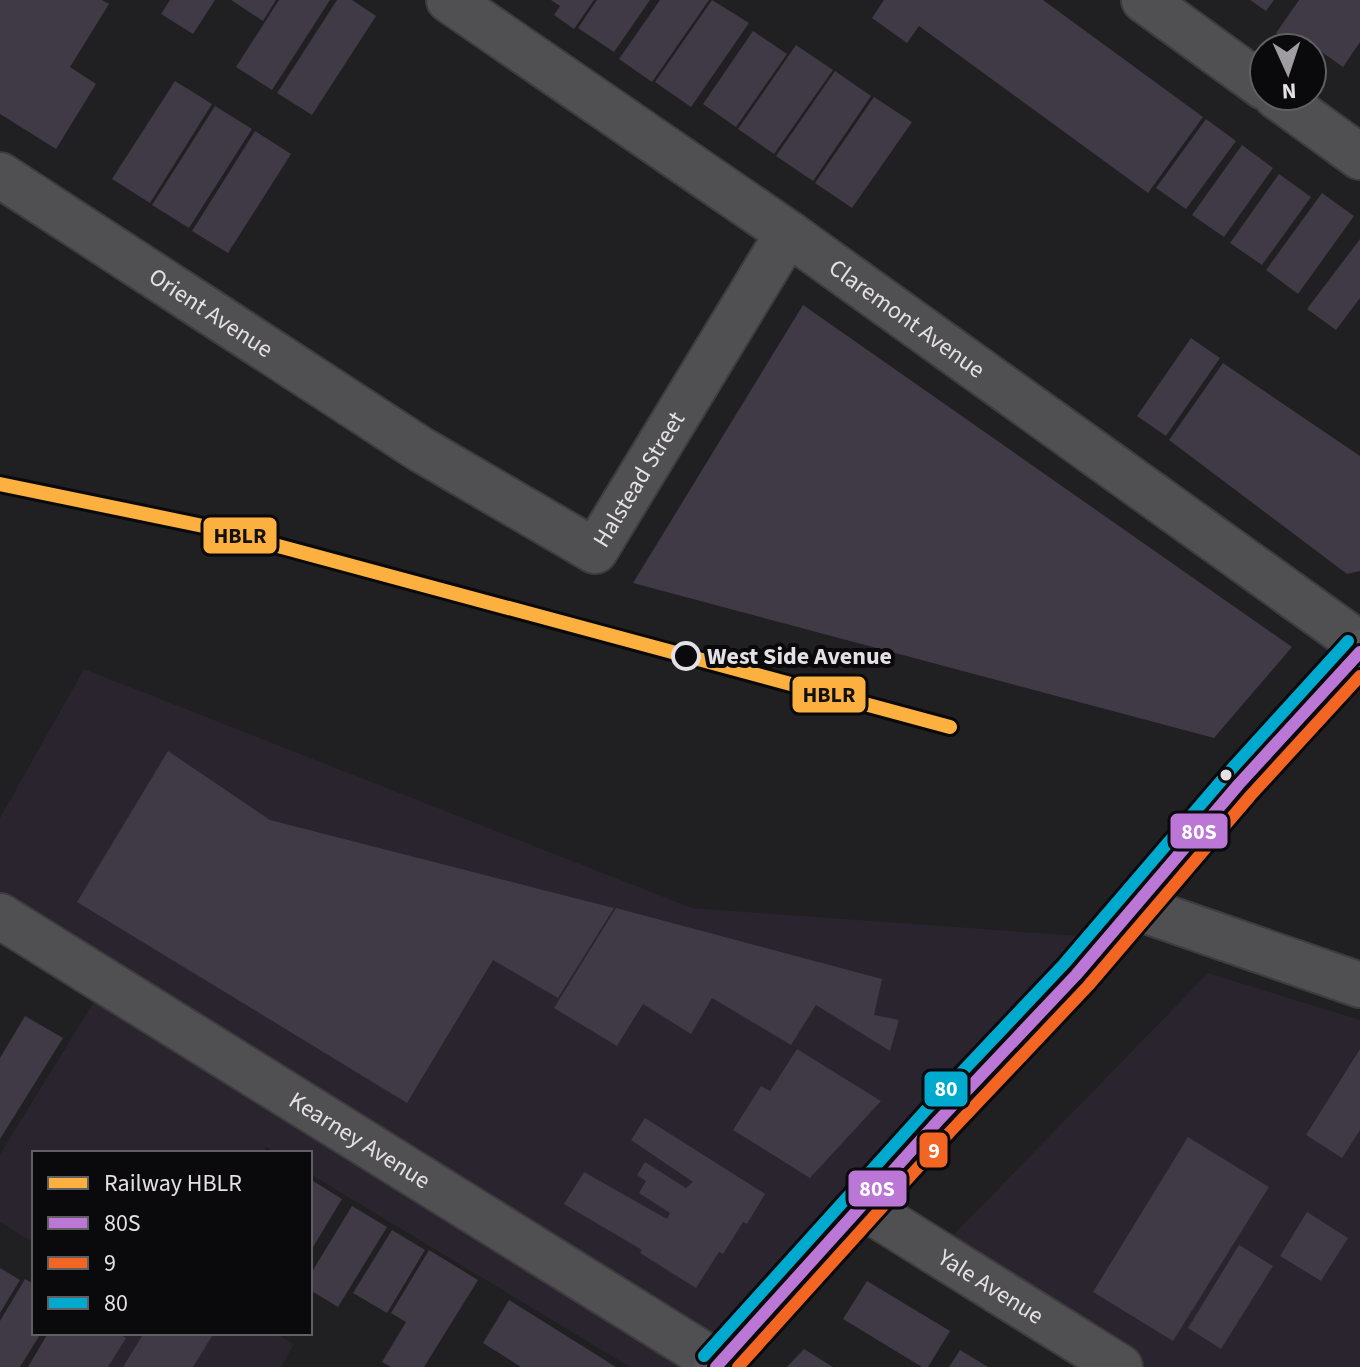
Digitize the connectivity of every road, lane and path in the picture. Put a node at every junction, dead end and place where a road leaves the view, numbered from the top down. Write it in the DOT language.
graph roads {
  1 [pos="449,0"];
  2 [pos="1144,0"];
  3 [pos="1248,75"];
  4 [pos="1298,112"];
  5 [pos="1360,157"];
  6 [pos="0,175"];
  7 [pos="788,233"];
  8 [pos="420,449"];
  9 [pos="1360,644"];
  10 [pos="1360,652"];
  11 [pos="1135,907"];
  12 [pos="0,916"];
  13 [pos="1360,985"];
  14 [pos="862,1206"];
  15 [pos="717,1365"];
  16 [pos="1120,1367"];
  1 -- 7 [label="street, Claremont Avenue"];
  2 -- 3 [label="street"];
  4 -- 5 [label="street"];
  6 -- 8 [label="street, Orient Avenue"];
  7 -- 8 [label="street, Halstead Street"];
  7 -- 9 [label="street, Claremont Avenue"];
  10 -- 11 [label="main road"];
  11 -- 13 [label="street"];
  11 -- 14 [label="main road"];
  12 -- 15 [label="street, Kearney Avenue"];
  14 -- 15 [label="main road"];
  14 -- 16 [label="street, Yale Avenue"];
}
